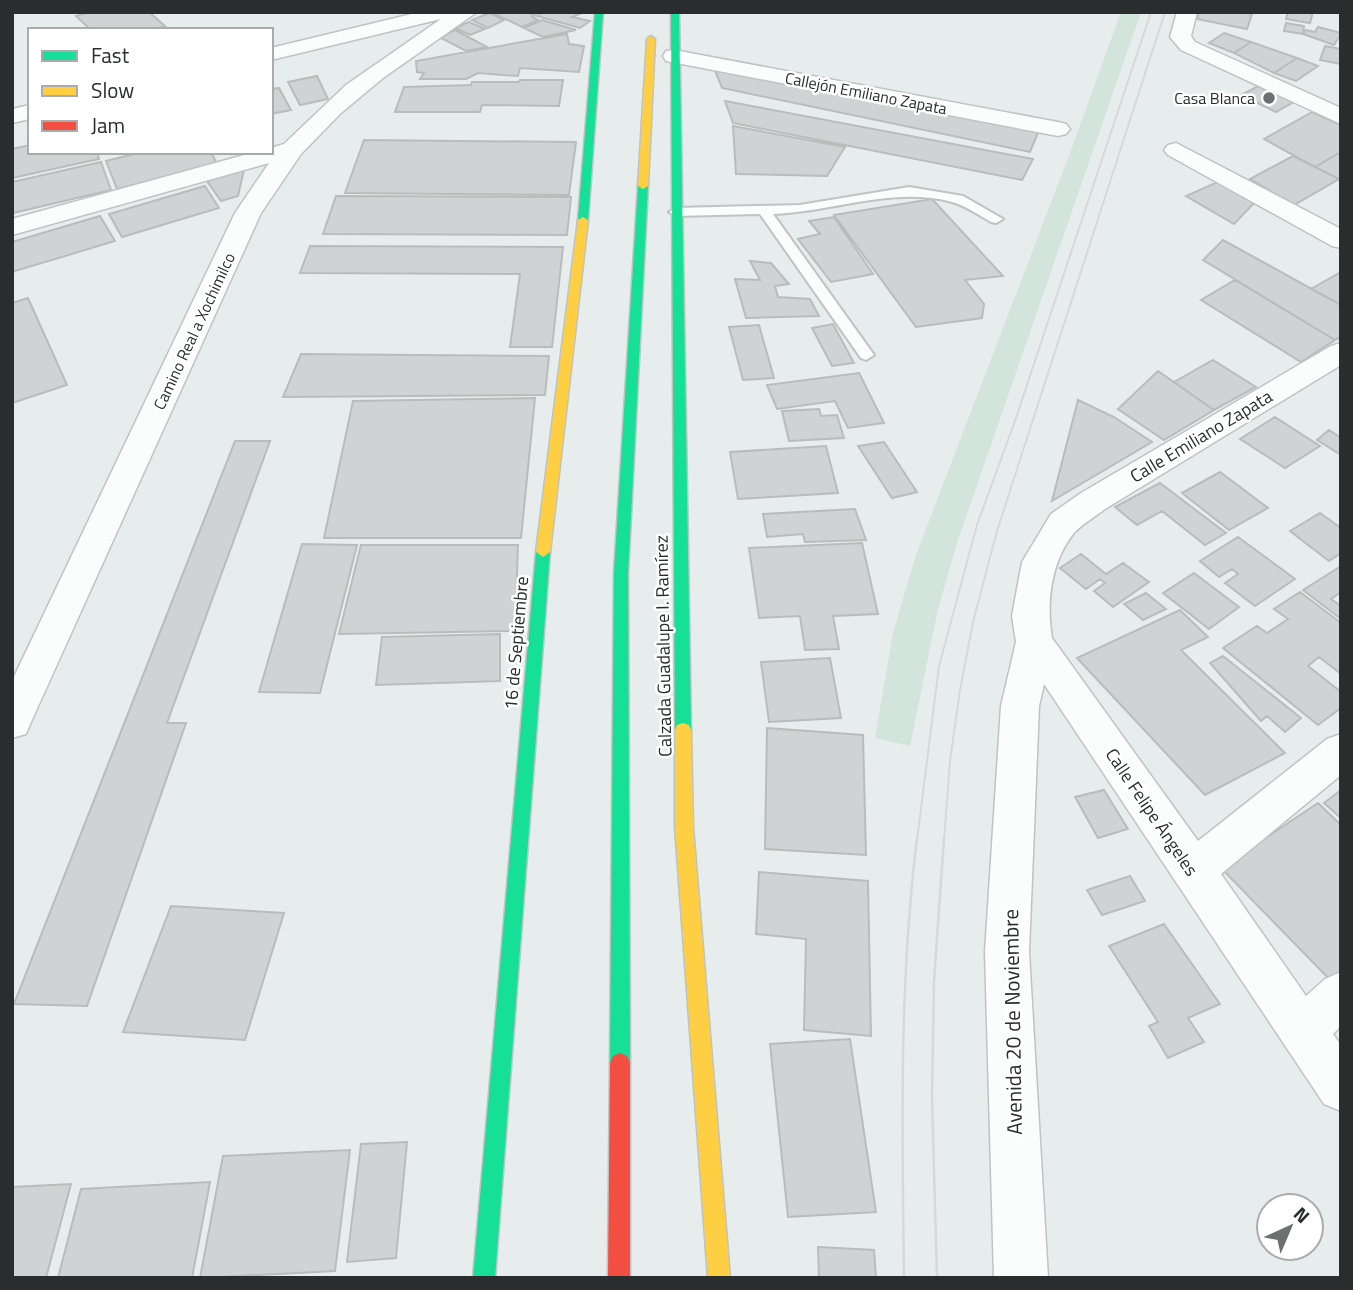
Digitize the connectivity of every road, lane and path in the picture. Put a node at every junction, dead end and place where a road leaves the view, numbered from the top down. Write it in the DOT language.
graph roads {
  1 [pos="447,12"];
  2 [pos="467,12"];
  3 [pos="599,12"];
  4 [pos="675,12"];
  5 [pos="1187,12"];
  6 [pos="652,26"];
  7 [pos="408,48"];
  8 [pos="273,54"];
  9 [pos="674,56"];
  10 [pos="361,59"];
  11 [pos="1341,117"];
  12 [pos="1058,129"];
  13 [pos="293,149"];
  14 [pos="1176,150"];
  15 [pos="764,210"];
  16 [pos="676,212"];
  17 [pos="996,219"];
  18 [pos="12,228"];
  19 [pos="1341,240"];
  20 [pos="1341,352"];
  21 [pos="866,355"];
  22 [pos="1034,642"];
  23 [pos="12,722"];
  24 [pos="1341,751"];
  25 [pos="1193,871"];
  26 [pos="1341,995"];
  27 [pos="1302,1030"];
  28 [pos="1341,1087"];
  29 [pos="484,1278"];
  30 [pos="619,1278"];
  31 [pos="719,1278"];
  32 [pos="1021,1278"];
  1 -- 8 [label="street"];
  2 -- 7 [label="street, Camino Real a Xochimilco"];
  3 -- 29 [label="main road, 16 de Septiembre"];
  4 -- 9 [label="main road, Calzada Guadalupe I. Ramírez"];
  5 -- 11 [label="street"];
  6 -- 30 [label="main road"];
  7 -- 10 [label="street"];
  7 -- 13 [label="street, Camino Real a Xochimilco"];
  9 -- 12 [label="street, Callejón Emiliano Zapata"];
  9 -- 16 [label="main road, Calzada Guadalupe I. Ramírez"];
  13 -- 18 [label="street"];
  13 -- 23 [label="street, Camino Real a Xochimilco"];
  14 -- 19 [label="street"];
  15 -- 16 [label="lane"];
  15 -- 17 [label="lane"];
  15 -- 21 [label="lane"];
  16 -- 31 [label="main road, Calzada Guadalupe I. Ramírez"];
  20 -- 22 [label="street, Calle Emiliano Zapata"];
  22 -- 25 [label="street, Calle Felipe Ángeles"];
  22 -- 32 [label="street, Avenida 20 de Noviembre"];
  24 -- 25 [label="street"];
  25 -- 27 [label="street, Calle Felipe Ángeles"];
  26 -- 27 [label="street"];
  27 -- 28 [label="street, Calle Felipe Ángeles"];
}
